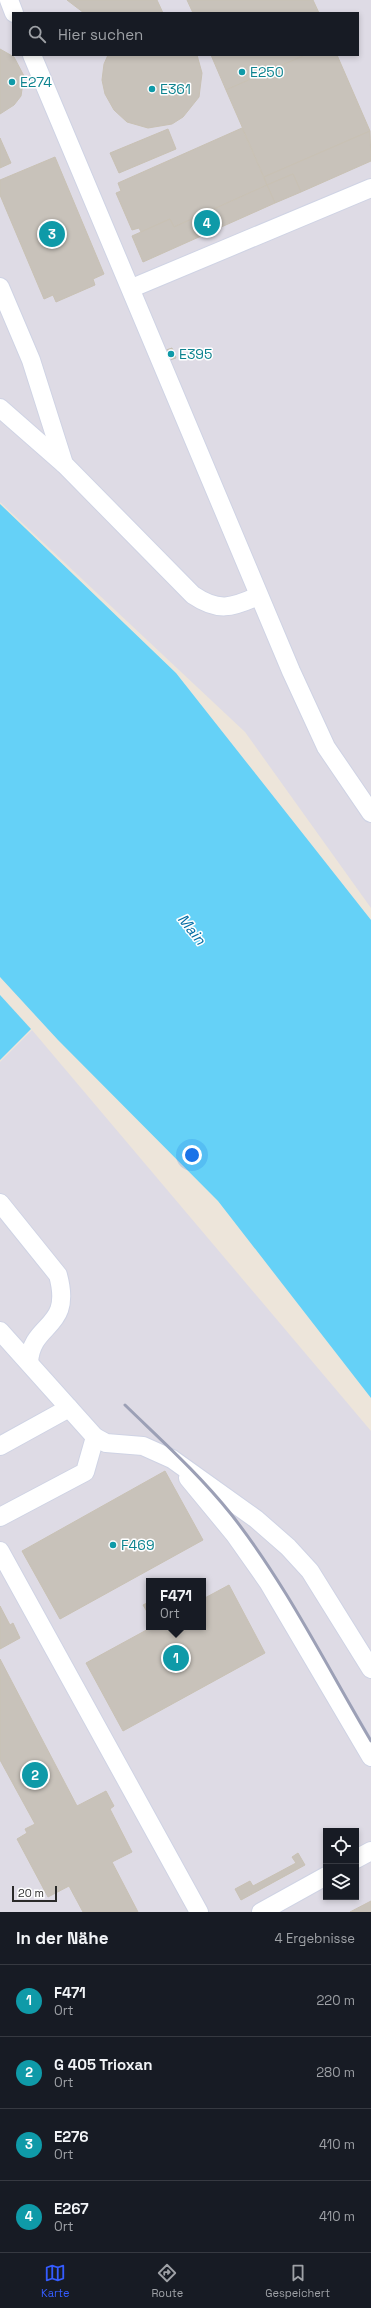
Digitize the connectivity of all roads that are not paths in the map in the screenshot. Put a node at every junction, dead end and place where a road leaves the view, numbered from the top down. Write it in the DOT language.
graph roads {
  1 [pos="9,0"];
  2 [pos="14,12"];
  3 [pos="32,56"];
  4 [pos="371,188"];
  5 [pos="0,287"];
  6 [pos="132,288"];
  7 [pos="0,408"];
  8 [pos="64,465"];
  9 [pos="258,596"];
  10 [pos="371,813"];
  11 [pos="0,1203"];
  12 [pos="0,1331"];
  13 [pos="29,1362"];
  14 [pos="69,1408"];
  15 [pos="95,1437"];
  16 [pos="0,1446"];
  17 [pos="172,1459"];
  18 [pos="0,1517"];
  19 [pos="0,1550"];
  20 [pos="371,1669"];
  21 [pos="371,1757"];
  22 [pos="371,1851"];
  23 [pos="359,1857"];
  24 [pos="323,1878"];
  25 [pos="199,1912"];
  26 [pos="261,1912"];
  1 -- 2 [label="street"];
  3 -- 6 [label="street"];
  4 -- 6 [label="street"];
  5 -- 8 [label="street"];
  6 -- 9 [label="street"];
  7 -- 8 [label="street"];
  8 -- 9 [label="street"];
  9 -- 10 [label="street"];
  11 -- 13 [label="street"];
  12 -- 13 [label="street"];
  13 -- 14 [label="street"];
  14 -- 15 [label="street"];
  14 -- 16 [label="street"];
  15 -- 17 [label="street"];
  15 -- 18 [label="street"];
  17 -- 20 [label="street"];
  17 -- 21 [label="street"];
  19 -- 25 [label="street"];
  22 -- 23 [label="street"];
  24 -- 26 [label="street"];
}
